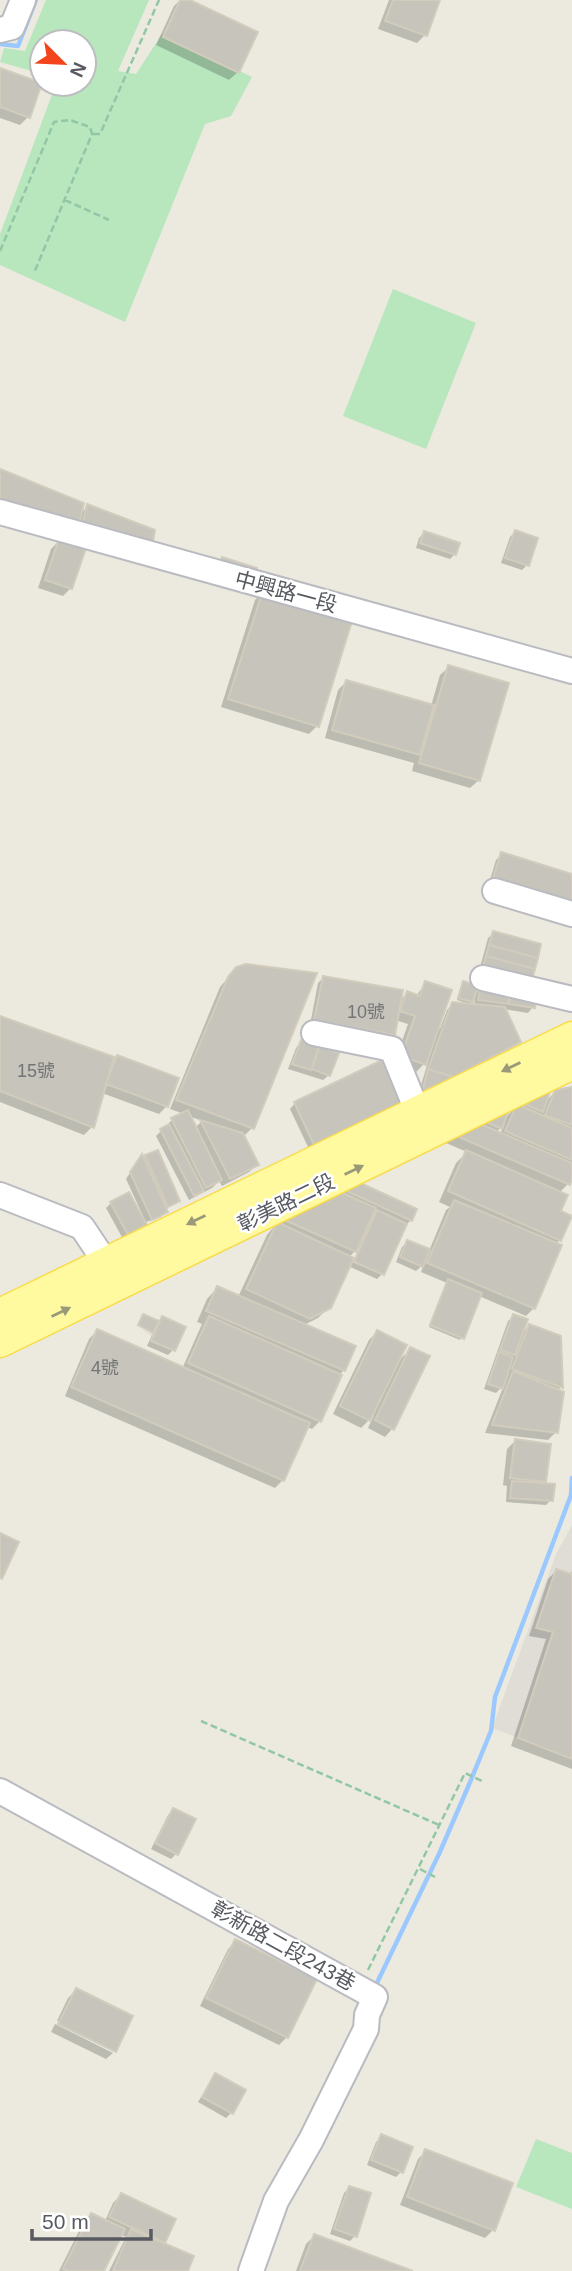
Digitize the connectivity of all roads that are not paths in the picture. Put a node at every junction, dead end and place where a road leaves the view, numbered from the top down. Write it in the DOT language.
graph roads {
  1 [pos="23,0"];
  2 [pos="0,30"];
  3 [pos="0,512"];
  4 [pos="572,671"];
  5 [pos="495,891"];
  6 [pos="572,914"];
  7 [pos="483,978"];
  8 [pos="572,999"];
  9 [pos="314,1033"];
  10 [pos="572,1037"];
  11 [pos="572,1064"];
  12 [pos="418,1112"];
  13 [pos="0,1195"];
  14 [pos="247,1209"];
  15 [pos="106,1264"];
  16 [pos="0,1314"];
  17 [pos="0,1342"];
  18 [pos="0,1791"];
  19 [pos="251,2271"];
  1 -- 2 [label="street"];
  3 -- 4 [label="street, 中興路一段"];
  5 -- 6 [label="street"];
  7 -- 8 [label="street"];
  9 -- 12 [label="street"];
  10 -- 12 [label="main road, 彰美路二段, one-way"];
  14 -- 11 [label="main road, 彰美路二段, one-way"];
  12 -- 14 [label="main road, 彰美路二段"];
  13 -- 15 [label="street"];
  14 -- 15 [label="main road, 彰美路二段, one-way"];
  17 -- 14 [label="main road, 彰美路二段, one-way"];
  15 -- 16 [label="main road, 彰美路二段"];
  18 -- 19 [label="street, 彰新路二段243巷"];
}
